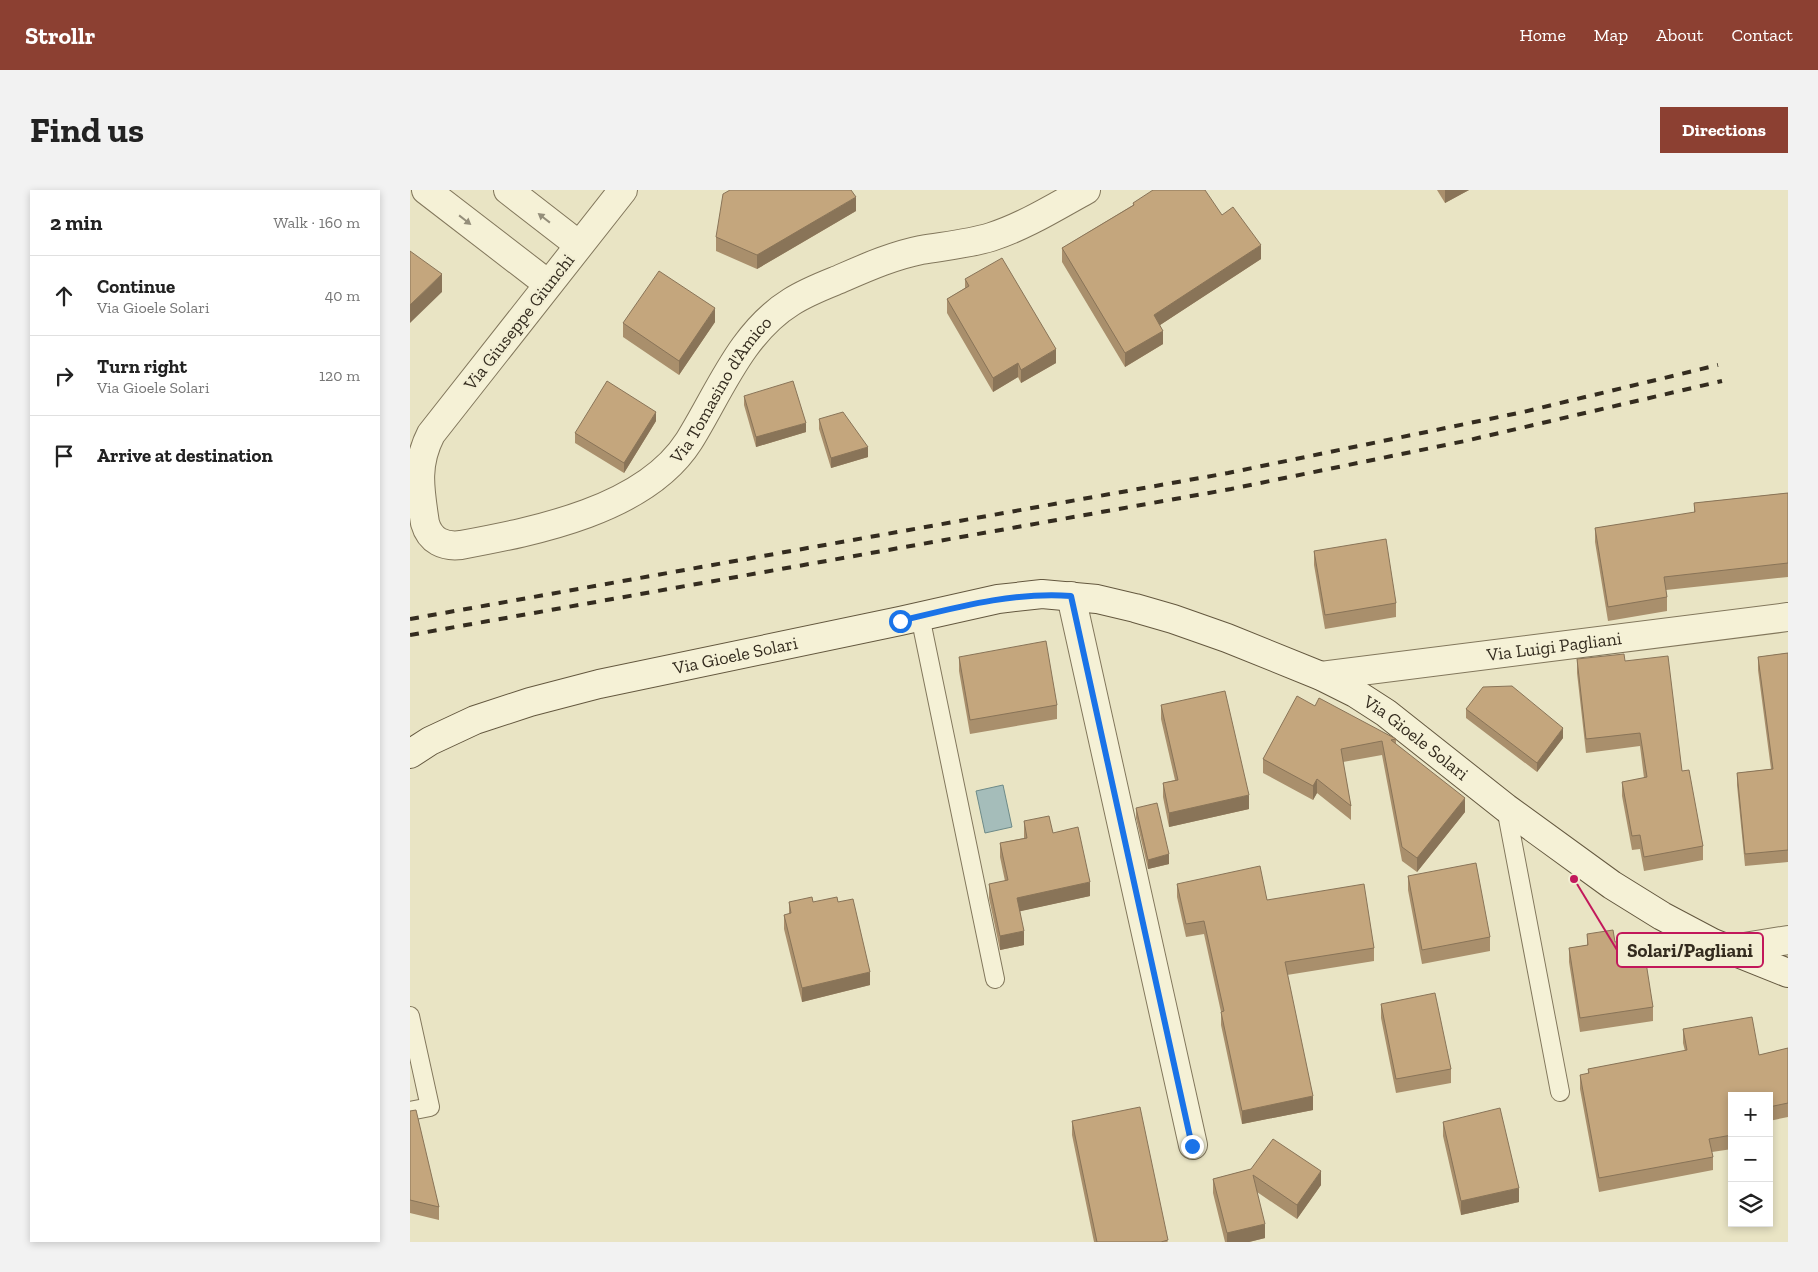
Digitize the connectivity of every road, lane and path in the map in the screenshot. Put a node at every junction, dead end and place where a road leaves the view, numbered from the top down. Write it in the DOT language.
graph roads {
  1 [pos="426,190"];
  2 [pos="508,190"];
  3 [pos="623,190"];
  4 [pos="1086,190"];
  5 [pos="579,245"];
  6 [pos="548,284"];
  7 [pos="422,457"];
  8 [pos="1071,596"];
  9 [pos="920,616"];
  10 [pos="1788,617"];
  11 [pos="1321,676"];
  12 [pos="410,754"];
  13 [pos="1506,808"];
  14 [pos="1788,940"];
  15 [pos="1726,950"];
  16 [pos="1788,973"];
  17 [pos="995,979"];
  18 [pos="410,1016"];
  19 [pos="1560,1092"];
  20 [pos="410,1111"];
  21 [pos="1192,1146"];
  1 -- 6 [label="street, one-way"];
  5 -- 2 [label="street, one-way"];
  3 -- 5 [label="street, Via Giuseppe Giunchi"];
  4 -- 7 [label="street, Via Tomasino d'Amico"];
  5 -- 6 [label="street, Via Giuseppe Giunchi"];
  6 -- 7 [label="street, Via Giuseppe Giunchi"];
  8 -- 9 [label="street, Via Gioele Solari"];
  8 -- 11 [label="street, Via Gioele Solari"];
  8 -- 21 [label="street"];
  9 -- 12 [label="street, Via Gioele Solari"];
  9 -- 17 [label="lane"];
  10 -- 11 [label="street, Via Luigi Pagliani"];
  11 -- 13 [label="street, Via Gioele Solari"];
  13 -- 15 [label="street, Via Gioele Solari"];
  13 -- 19 [label="lane"];
  14 -- 15 [label="street"];
  15 -- 16 [label="street, Via Gioele Solari"];
  18 -- 20 [label="lane"];
}
